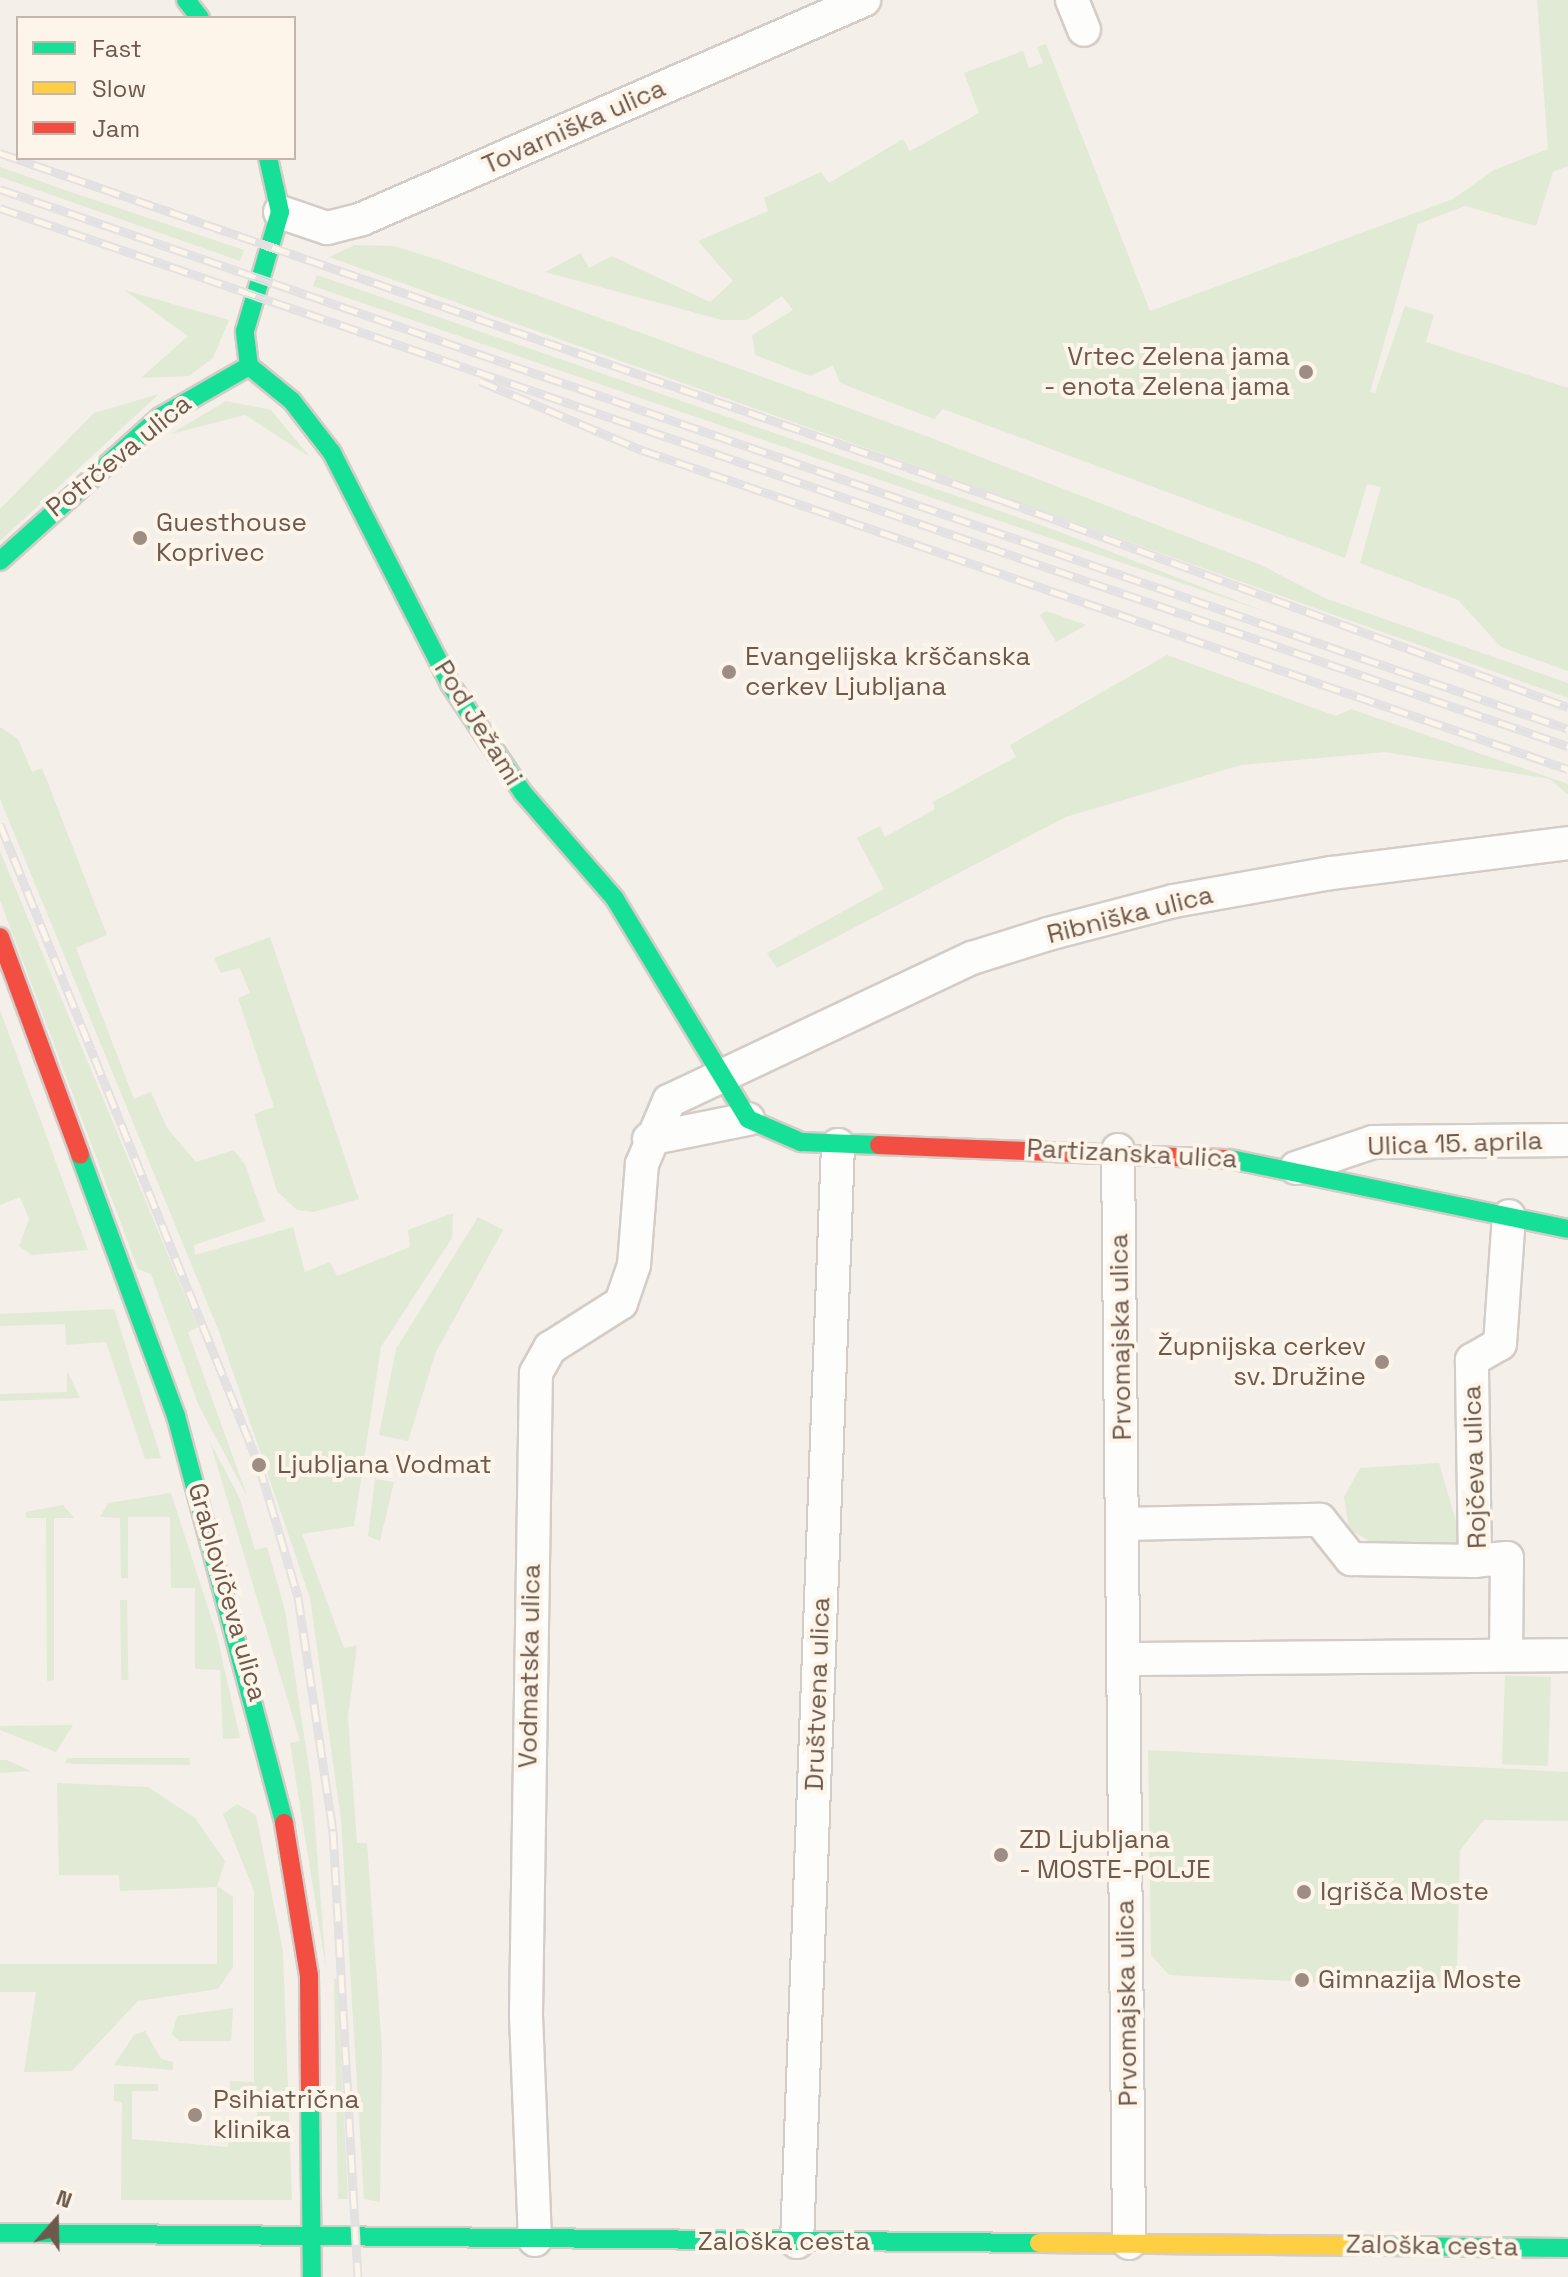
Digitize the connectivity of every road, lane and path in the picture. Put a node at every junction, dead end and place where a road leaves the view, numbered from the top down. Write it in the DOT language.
graph roads {
  1 [pos="186,0"];
  2 [pos="864,0"];
  3 [pos="1072,0"];
  4 [pos="198,16"];
  5 [pos="1084,30"];
  6 [pos="268,160"];
  7 [pos="280,212"];
  8 [pos="249,366"];
  9 [pos="0,561"];
  10 [pos="1568,843"];
  11 [pos="0,937"];
  12 [pos="717,1076"];
  13 [pos="748,1119"];
  14 [pos="649,1139"];
  15 [pos="1568,1140"];
  16 [pos="838,1145"];
  17 [pos="1118,1150"];
  18 [pos="1296,1168"];
  19 [pos="1509,1216"];
  20 [pos="1568,1229"];
  21 [pos="1122,1524"];
  22 [pos="1475,1561"];
  23 [pos="1506,1655"];
  24 [pos="1568,1655"];
  25 [pos="1124,1659"];
  26 [pos="0,2233"];
  27 [pos="315,2234"];
  28 [pos="535,2240"];
  29 [pos="797,2242"];
  30 [pos="1129,2243"];
  31 [pos="1568,2248"];
  32 [pos="312,2277"];
  1 -- 4 [label="street"];
  2 -- 7 [label="street, Tovarniška ulica"];
  3 -- 5 [label="street"];
  6 -- 7 [label="street"];
  7 -- 8 [label="street"];
  8 -- 9 [label="street, Potrčeva ulica"];
  8 -- 12 [label="street, Pod Ježami"];
  10 -- 12 [label="street, Ribniška ulica"];
  11 -- 27 [label="street, Grablovičeva ulica"];
  12 -- 13 [label="street, Partizanska ulica"];
  12 -- 14 [label="street, Vodmatska ulica"];
  13 -- 14 [label="street"];
  13 -- 16 [label="street, Partizanska ulica"];
  14 -- 28 [label="street, Vodmatska ulica"];
  15 -- 18 [label="street, Ulica 15. aprila"];
  16 -- 17 [label="street, Partizanska ulica"];
  16 -- 29 [label="street, Društvena ulica"];
  17 -- 18 [label="street, Partizanska ulica"];
  17 -- 21 [label="street, Prvomajska ulica"];
  18 -- 19 [label="street, Partizanska ulica"];
  19 -- 20 [label="street, Partizanska ulica"];
  19 -- 22 [label="street, Rojčeva ulica"];
  21 -- 22 [label="street"];
  21 -- 25 [label="street, Prvomajska ulica"];
  22 -- 23 [label="street, Rojčeva ulica"];
  23 -- 24 [label="street"];
  23 -- 25 [label="street"];
  25 -- 30 [label="street, Prvomajska ulica"];
  26 -- 27 [label="street, Zaloška cesta"];
  27 -- 28 [label="street, Zaloška cesta"];
  27 -- 32 [label="street, Grablovičeva ulica"];
  28 -- 29 [label="street, Zaloška cesta"];
  29 -- 30 [label="street, Zaloška cesta"];
  30 -- 31 [label="street, Zaloška cesta"];
}
